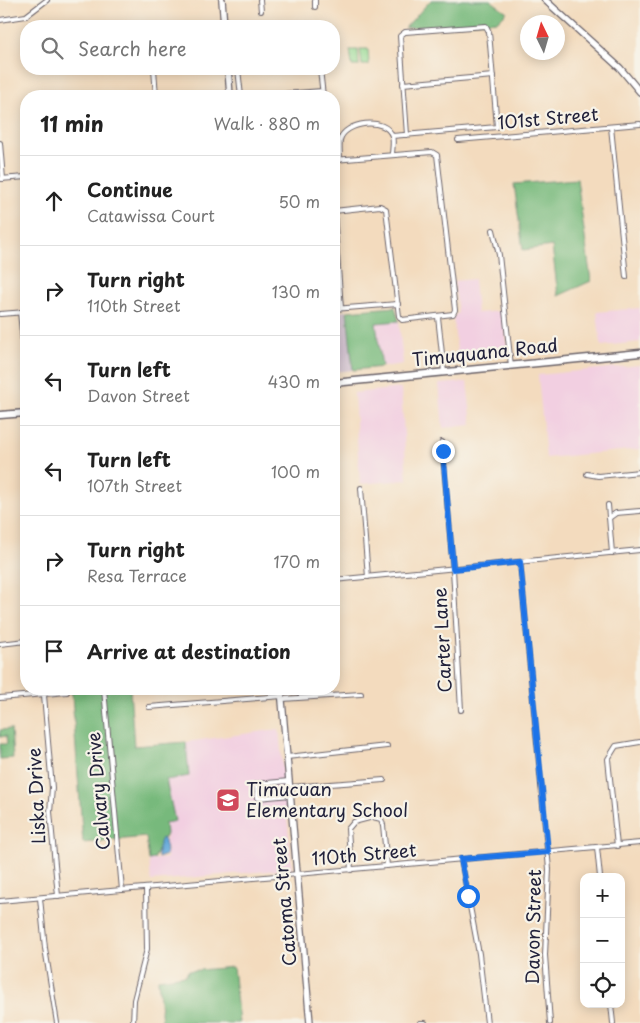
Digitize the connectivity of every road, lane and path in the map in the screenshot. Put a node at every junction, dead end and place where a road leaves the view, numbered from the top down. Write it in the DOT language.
graph roads {
  1 [pos="47,0"];
  2 [pos="222,0"];
  3 [pos="260,0"];
  4 [pos="315,0"];
  5 [pos="545,0"];
  6 [pos="315,7"];
  7 [pos="261,11"];
  8 [pos="0,20"];
  9 [pos="224,20"];
  10 [pos="154,75"];
  11 [pos="228,75"];
  12 [pos="239,75"];
  13 [pos="321,75"];
  14 [pos="493,76"];
  15 [pos="403,84"];
  16 [pos="156,90"];
  17 [pos="230,90"];
  18 [pos="240,90"];
  19 [pos="322,90"];
  20 [pos="640,92"];
  21 [pos="640,124"];
  22 [pos="611,127"];
  23 [pos="407,135"];
  24 [pos="392,136"];
  25 [pos="458,140"];
  26 [pos="340,141"];
  27 [pos="0,143"];
  28 [pos="392,155"];
  29 [pos="340,160"];
  30 [pos="20,177"];
  31 [pos="1,179"];
  32 [pos="340,211"];
  33 [pos="493,230"];
  34 [pos="626,277"];
  35 [pos="340,300"];
  36 [pos="398,304"];
  37 [pos="341,308"];
  38 [pos="20,312"];
  39 [pos="0,314"];
  40 [pos="438,317"];
  41 [pos="640,353"];
  42 [pos="511,366"];
  43 [pos="444,372"];
  44 [pos="340,382"];
  45 [pos="20,413"];
  46 [pos="0,415"];
  47 [pos="442,442"];
  48 [pos="640,472"];
  49 [pos="587,474"];
  50 [pos="361,488"];
  51 [pos="608,505"];
  52 [pos="640,511"];
  53 [pos="610,518"];
  54 [pos="640,550"];
  55 [pos="612,553"];
  56 [pos="520,562"];
  57 [pos="453,569"];
  58 [pos="368,577"];
  59 [pos="340,579"];
  60 [pos="20,642"];
  61 [pos="0,644"];
  62 [pos="340,694"];
  63 [pos="361,694"];
  64 [pos="33,695"];
  65 [pos="44,695"];
  66 [pos="105,695"];
  67 [pos="282,695"];
  68 [pos="0,698"];
  69 [pos="149,707"];
  70 [pos="461,710"];
  71 [pos="640,742"];
  72 [pos="387,746"];
  73 [pos="287,757"];
  74 [pos="384,780"];
  75 [pos="290,784"];
  76 [pos="290,794"];
  77 [pos="640,844"];
  78 [pos="618,846"];
  79 [pos="597,848"];
  80 [pos="548,852"];
  81 [pos="461,859"];
  82 [pos="387,866"];
  83 [pos="351,870"];
  84 [pos="600,873"];
  85 [pos="297,874"];
  86 [pos="146,888"];
  87 [pos="122,890"];
  88 [pos="58,896"];
  89 [pos="40,898"];
  90 [pos="0,901"];
  91 [pos="611,1008"];
  92 [pos="425,1022"];
  93 [pos="57,1023"];
  94 [pos="133,1023"];
  95 [pos="310,1023"];
  96 [pos="420,1023"];
  97 [pos="488,1023"];
  98 [pos="550,1023"];
  99 [pos="612,1023"];
  1 -- 8 [label="street"];
  2 -- 9 [label="street"];
  3 -- 7 [label="street"];
  4 -- 6 [label="street"];
  5 -- 20 [label="street"];
  10 -- 16 [label="street"];
  11 -- 17 [label="street"];
  12 -- 18 [label="street"];
  13 -- 19 [label="street"];
  14 -- 15 [label="street"];
  14 -- 15 [label="street"];
  14 -- 23 [label="street"];
  15 -- 23 [label="street"];
  21 -- 22 [label="street, 101st Street"];
  22 -- 25 [label="street, 101st Street"];
  22 -- 34 [label="street"];
  23 -- 24 [label="street"];
  24 -- 26 [label="street"];
  24 -- 28 [label="street"];
  26 -- 29 [label="street"];
  27 -- 31 [label="street"];
  28 -- 29 [label="street"];
  28 -- 40 [label="street"];
  30 -- 31 [label="street"];
  32 -- 36 [label="street"];
  33 -- 42 [label="street"];
  35 -- 37 [label="street"];
  36 -- 37 [label="street"];
  36 -- 40 [label="street"];
  38 -- 39 [label="street"];
  40 -- 43 [label="street"];
  41 -- 42 [label="main road, Timuquana Road"];
  42 -- 43 [label="main road, Timuquana Road"];
  43 -- 44 [label="main road, Timuquana Road"];
  45 -- 46 [label="main road"];
  47 -- 57 [label="street, Carter Lane"];
  48 -- 49 [label="street"];
  50 -- 58 [label="street"];
  51 -- 53 [label="street"];
  52 -- 53 [label="street"];
  53 -- 55 [label="street"];
  54 -- 55 [label="street"];
  55 -- 56 [label="street"];
  56 -- 57 [label="street"];
  56 -- 80 [label="street, Davon Street"];
  57 -- 58 [label="street"];
  57 -- 70 [label="street, Carter Lane"];
  58 -- 59 [label="street"];
  60 -- 61 [label="street"];
  62 -- 63 [label="street"];
  64 -- 68 [label="street"];
  65 -- 88 [label="street, Liska Drive"];
  66 -- 87 [label="street, Calvary Drive"];
  67 -- 69 [label="street"];
  67 -- 73 [label="street, Catoma Street"];
  71 -- 78 [label="street"];
  72 -- 73 [label="street"];
  73 -- 75 [label="street, Catoma Street"];
  74 -- 75 [label="street"];
  75 -- 76 [label="street, Catoma Street"];
  75 -- 76 [label="street"];
  76 -- 85 [label="street, Catoma Street"];
  77 -- 78 [label="street, 110th Street"];
  78 -- 79 [label="street, 110th Street"];
  79 -- 80 [label="street, 110th Street"];
  79 -- 84 [label="street"];
  80 -- 81 [label="street, 110th Street"];
  80 -- 98 [label="street, Davon Street"];
  81 -- 82 [label="street, 110th Street"];
  81 -- 97 [label="street"];
  82 -- 83 [label="street, 110th Street"];
  82 -- 83 [label="street"];
  83 -- 85 [label="street, 110th Street"];
  85 -- 86 [label="street, 110th Street"];
  85 -- 95 [label="street, Catoma Street"];
  86 -- 87 [label="street, 110th Street"];
  86 -- 94 [label="street"];
  87 -- 88 [label="street, 110th Street"];
  88 -- 89 [label="street, 110th Street"];
  89 -- 90 [label="street, 110th Street"];
  89 -- 93 [label="street"];
  91 -- 99 [label="street"];
  92 -- 96 [label="street"];
}
